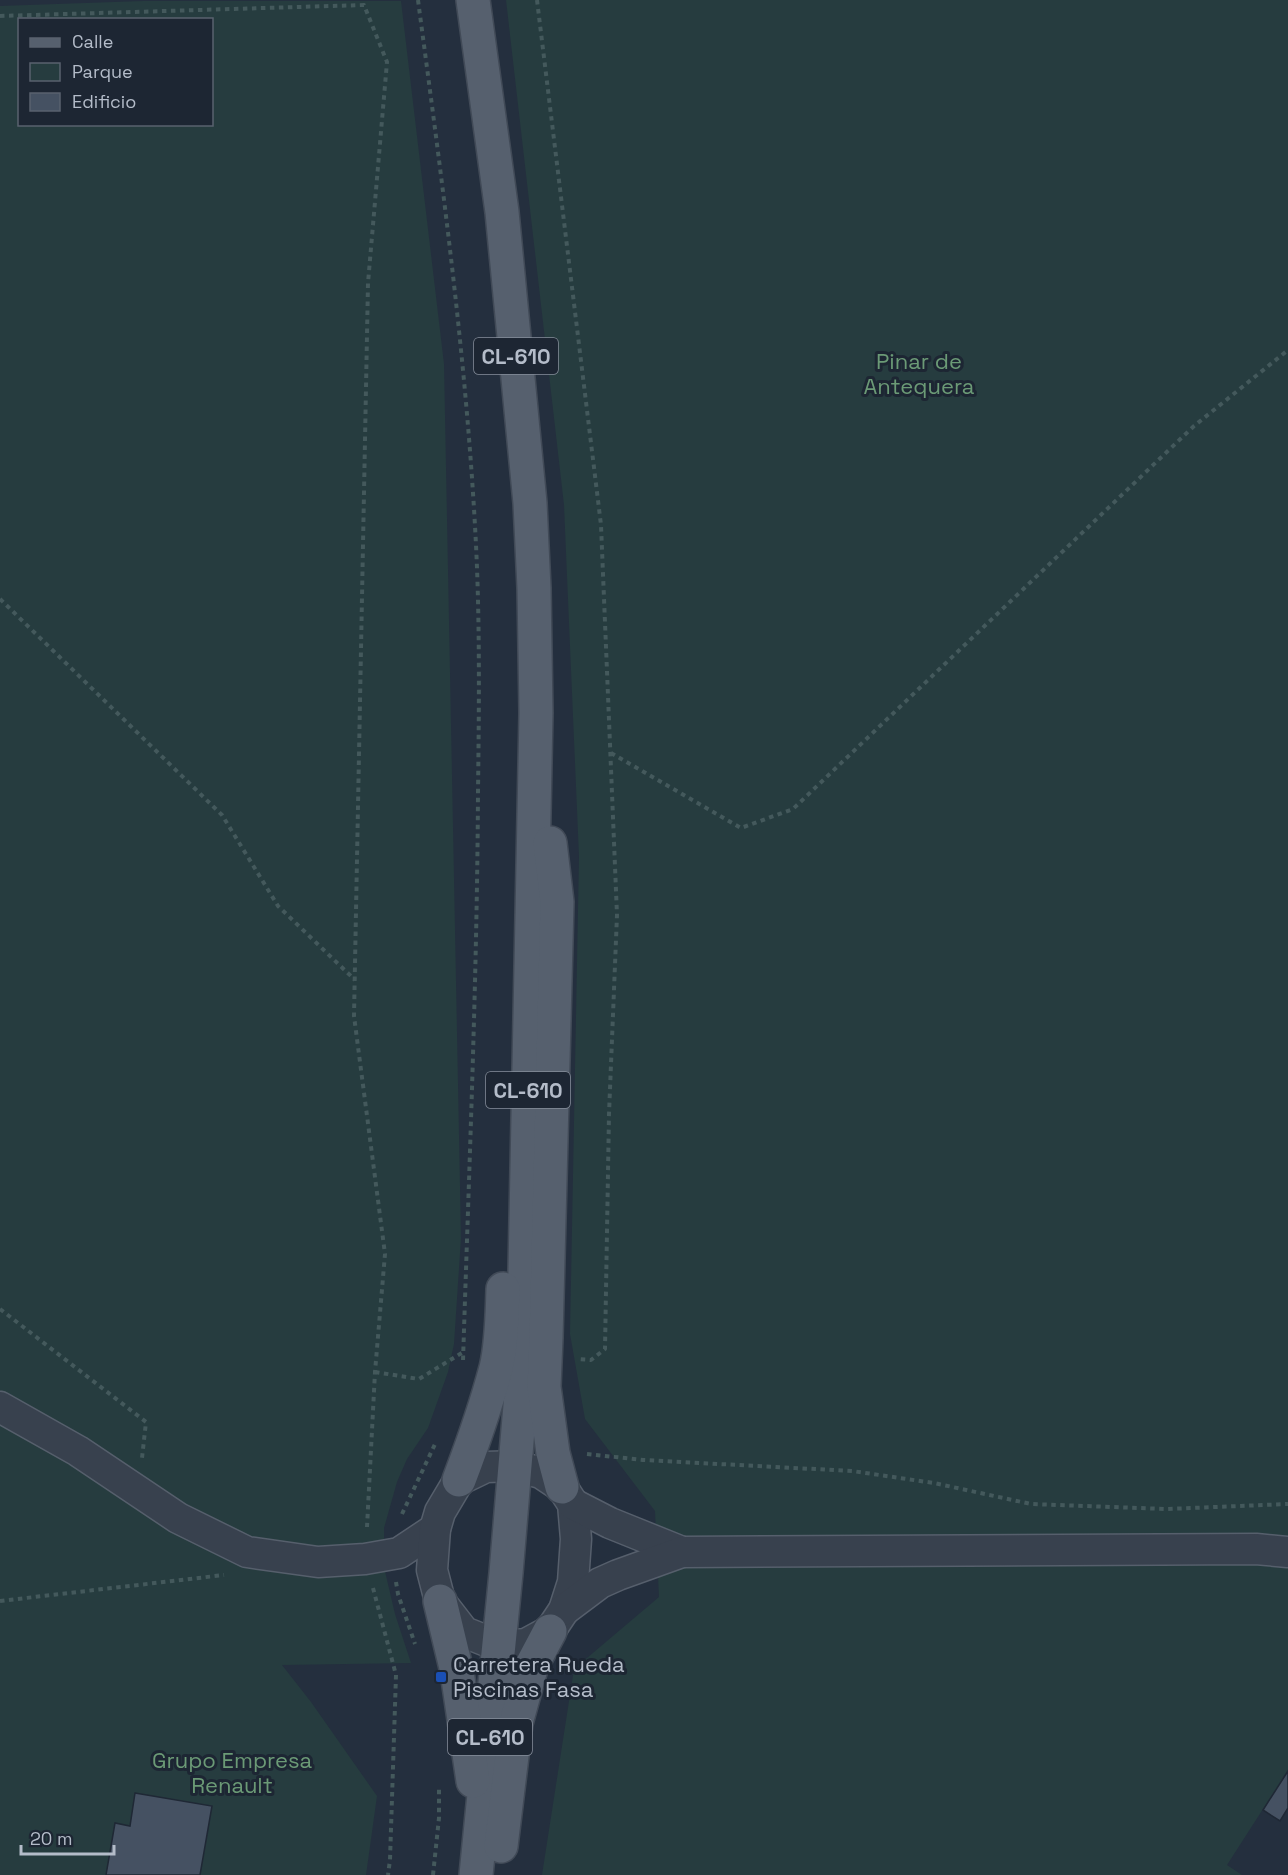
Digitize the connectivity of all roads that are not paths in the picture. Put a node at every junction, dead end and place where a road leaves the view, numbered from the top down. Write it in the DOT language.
graph roads {
  1 [pos="473,0"];
  2 [pos="536,713"];
  3 [pos="0,1407"];
  4 [pos="516,1466"];
  5 [pos="459,1480"];
  6 [pos="567,1496"];
  7 [pos="435,1529"];
  8 [pos="682,1552"];
  9 [pos="1288,1552"];
  10 [pos="386,1556"];
  11 [pos="432,1570"];
  12 [pos="440,1601"];
  13 [pos="557,1620"];
  14 [pos="499,1646"];
  15 [pos="480,1828"];
  16 [pos="476,1875"];
  17 [pos="498,1875"];
  1 -- 2 [label="main road, CL-610"];
  2 -- 4 [label="main road, CL-610"];
  2 -- 5 [label="main road"];
  2 -- 6 [label="main road"];
  3 -- 10 [label="street"];
  4 -- 5 [label="street"];
  4 -- 6 [label="street"];
  4 -- 14 [label="main road, CL-610"];
  5 -- 7 [label="street"];
  6 -- 8 [label="street"];
  6 -- 13 [label="street"];
  7 -- 10 [label="street"];
  7 -- 11 [label="street"];
  8 -- 9 [label="street"];
  8 -- 13 [label="street"];
  10 -- 11 [label="street"];
  11 -- 12 [label="street"];
  12 -- 14 [label="street"];
  12 -- 15 [label="main road"];
  13 -- 14 [label="street"];
  13 -- 17 [label="main road"];
  14 -- 15 [label="main road, CL-610"];
  15 -- 16 [label="main road, CL-610"];
}
